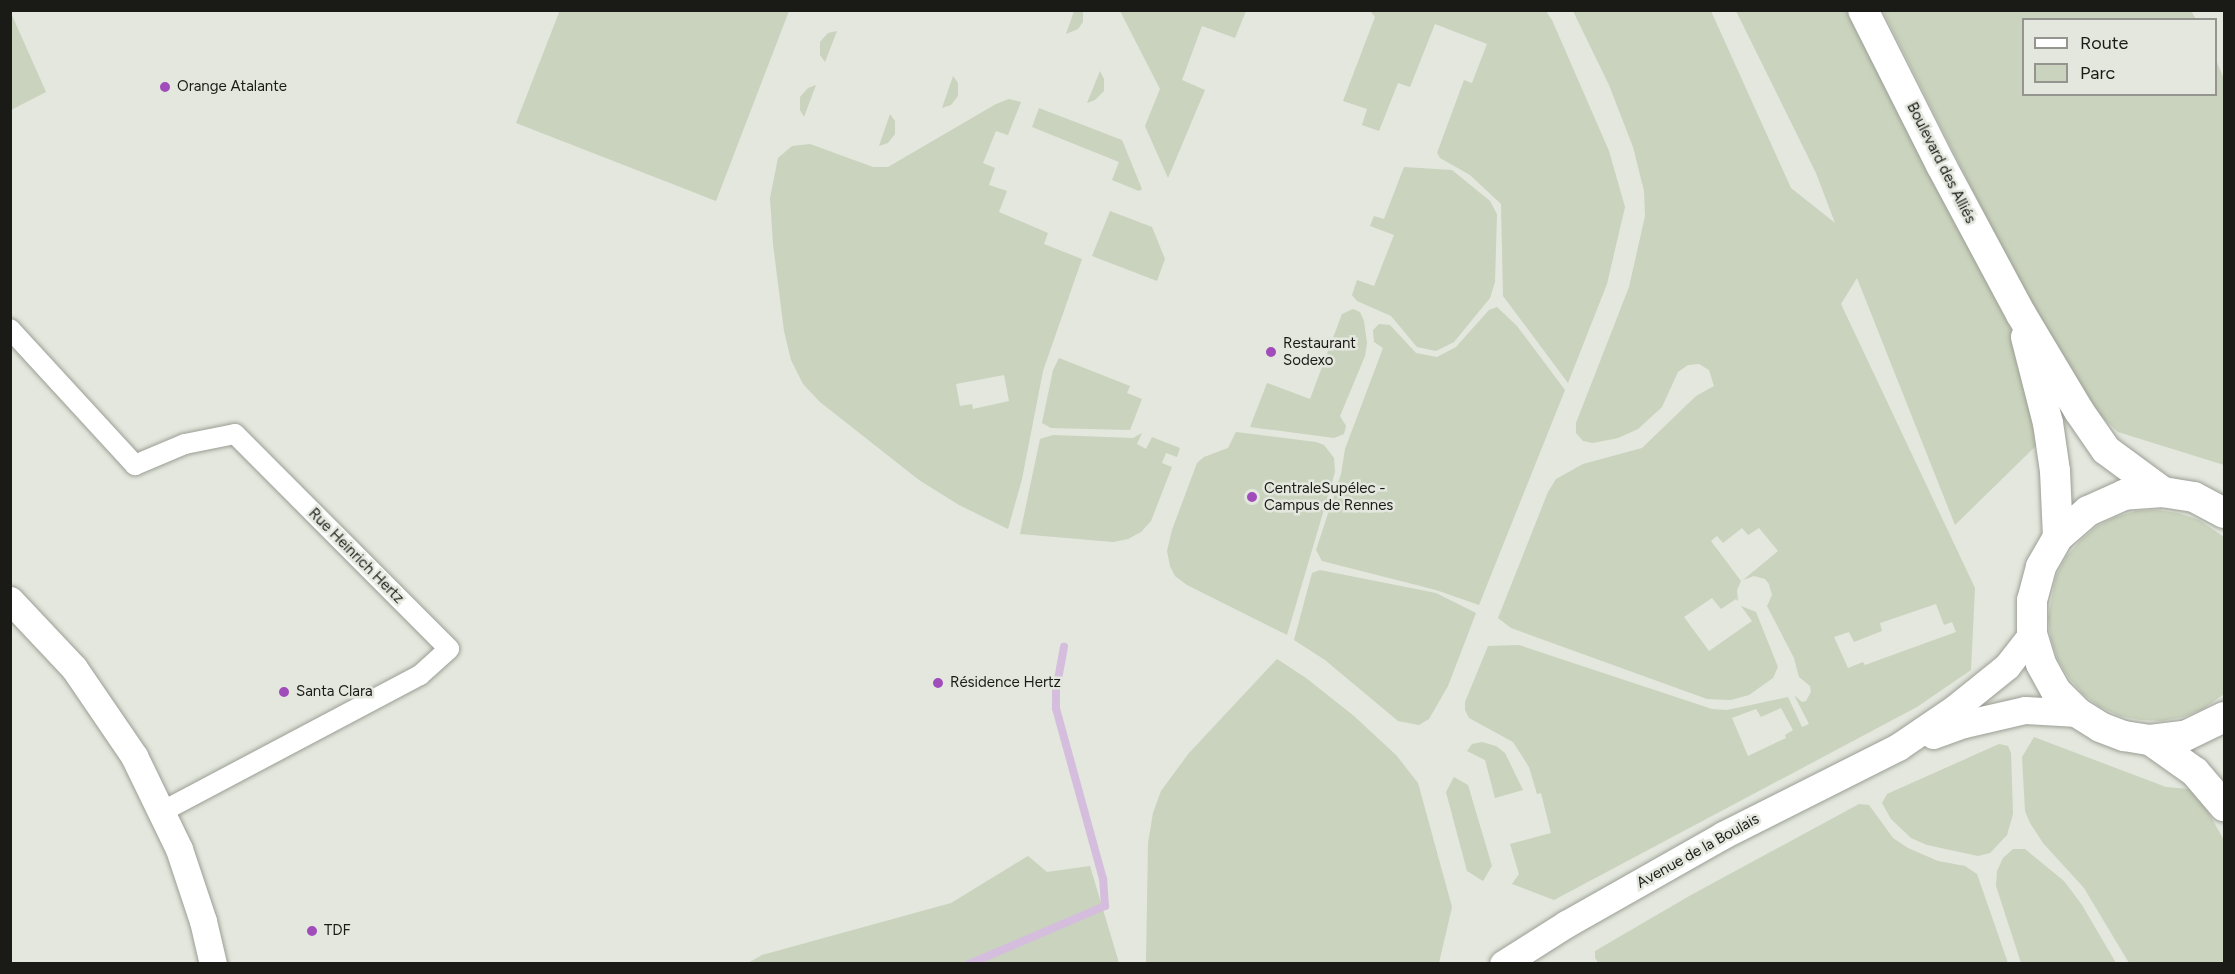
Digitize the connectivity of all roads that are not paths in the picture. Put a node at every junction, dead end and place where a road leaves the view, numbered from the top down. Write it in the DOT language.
graph roads {
  1 [pos="1863,10"];
  2 [pos="2021,314"];
  3 [pos="10,329"];
  4 [pos="2163,492"];
  5 [pos="2224,513"];
  6 [pos="2058,537"];
  7 [pos="10,600"];
  8 [pos="2032,634"];
  9 [pos="2078,713"];
  10 [pos="2224,717"];
  11 [pos="2150,740"];
  12 [pos="1898,747"];
  13 [pos="2224,806"];
  14 [pos="163,811"];
  15 [pos="213,963"];
  16 [pos="1503,963"];
  1 -- 2 [label="main road, Boulevard des Alliés"];
  2 -- 4 [label="main road, Boulevard des Alliés"];
  2 -- 6 [label="main road, Boulevard des Alliés"];
  3 -- 14 [label="street, Rue Heinrich Hertz"];
  4 -- 5 [label="main road"];
  4 -- 6 [label="main road"];
  6 -- 8 [label="main road"];
  7 -- 14 [label="street"];
  8 -- 9 [label="main road"];
  8 -- 12 [label="street, Avenue de la Boulais"];
  9 -- 11 [label="main road"];
  9 -- 12 [label="street, Avenue de la Boulais"];
  10 -- 11 [label="main road"];
  11 -- 13 [label="main road"];
  12 -- 16 [label="street, Avenue de la Boulais"];
  14 -- 15 [label="street"];
}
